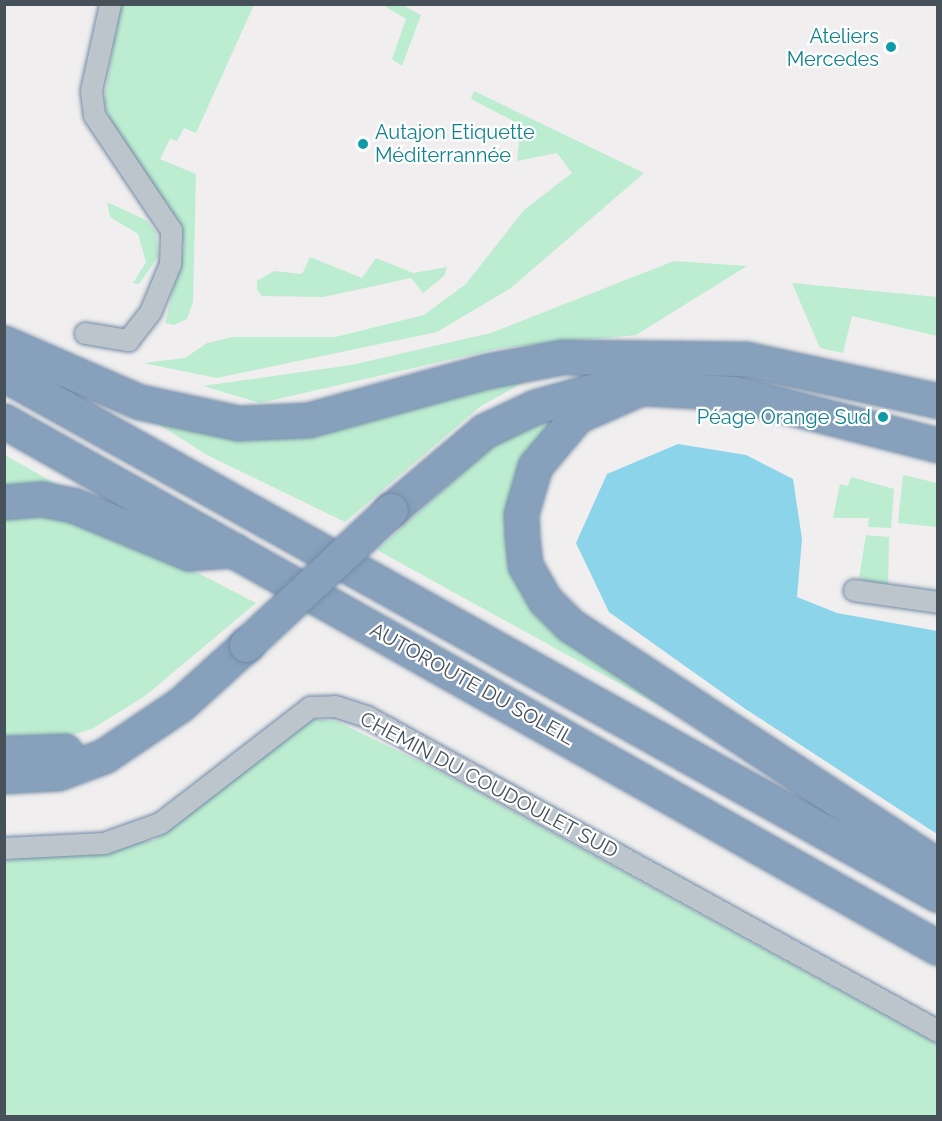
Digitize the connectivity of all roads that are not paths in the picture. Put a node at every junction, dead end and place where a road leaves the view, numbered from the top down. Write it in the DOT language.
graph roads {
  1 [pos="110,4"];
  2 [pos="85,333"];
  3 [pos="4,343"];
  4 [pos="641,372"];
  5 [pos="4,374"];
  6 [pos="938,401"];
  7 [pos="4,422"];
  8 [pos="938,445"];
  9 [pos="4,502"];
  10 [pos="234,550"];
  11 [pos="854,590"];
  12 [pos="938,602"];
  13 [pos="240,641"];
  14 [pos="4,753"];
  15 [pos="4,776"];
  16 [pos="4,848"];
  17 [pos="938,866"];
  18 [pos="938,895"];
  19 [pos="938,948"];
  20 [pos="938,1031"];
  1 -- 2 [label="street"];
  3 -- 4 [label="highway"];
  4 -- 6 [label="highway"];
  4 -- 8 [label="highway"];
  4 -- 13 [label="highway"];
  4 -- 17 [label="highway"];
  5 -- 18 [label="highway"];
  7 -- 10 [label="highway, AUTOROUTE DU SOLEIL"];
  9 -- 10 [label="highway"];
  10 -- 19 [label="highway, AUTOROUTE DU SOLEIL"];
  11 -- 12 [label="street"];
  13 -- 14 [label="highway"];
  13 -- 15 [label="highway"];
  16 -- 20 [label="street, CHEMIN DU COUDOULET SUD"];
}
